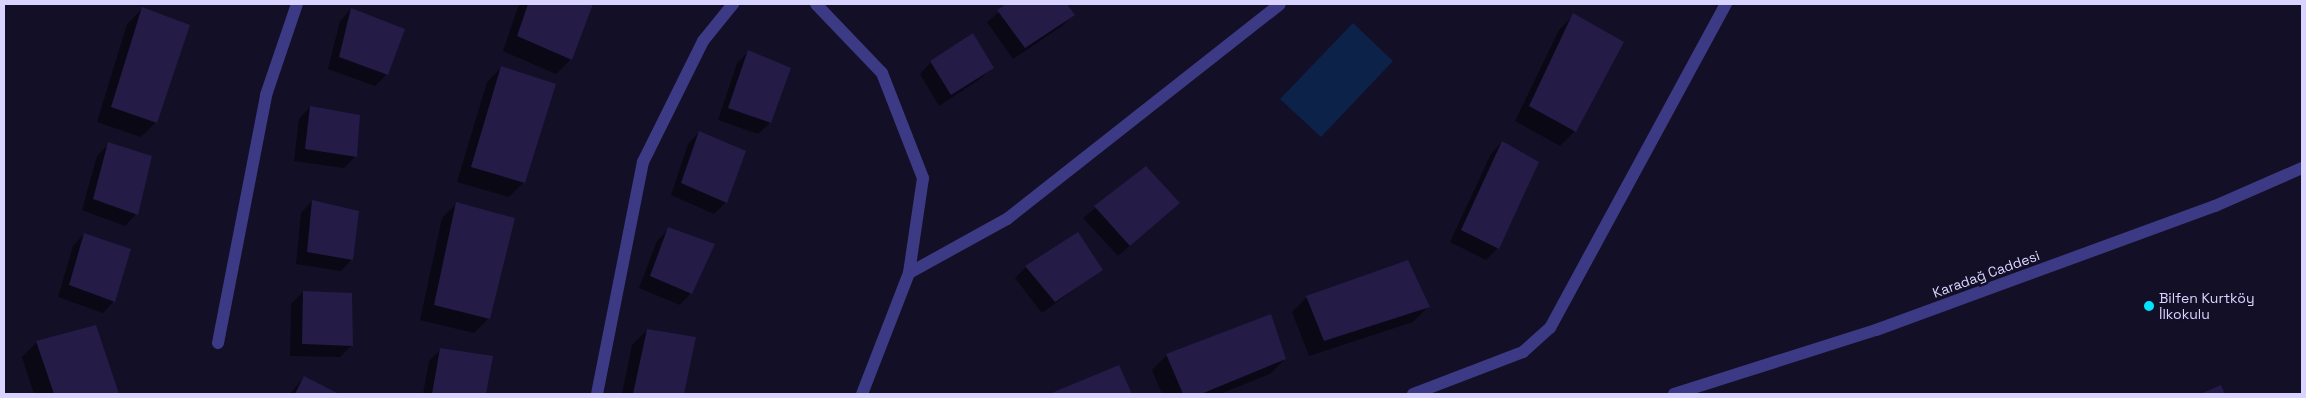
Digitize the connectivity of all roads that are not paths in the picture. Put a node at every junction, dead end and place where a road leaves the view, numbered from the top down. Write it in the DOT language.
graph roads {
  1 [pos="297,4"];
  2 [pos="733,4"];
  3 [pos="816,4"];
  4 [pos="1280,4"];
  5 [pos="1726,4"];
  6 [pos="2302,168"];
  7 [pos="909,273"];
  8 [pos="218,343"];
  9 [pos="598,394"];
  10 [pos="862,394"];
  11 [pos="1413,394"];
  12 [pos="1674,394"];
  1 -- 8 [label="street"];
  2 -- 9 [label="street"];
  3 -- 7 [label="street"];
  4 -- 7 [label="street"];
  5 -- 11 [label="street"];
  6 -- 12 [label="street, Karadağ Caddesi"];
  7 -- 10 [label="street"];
}
